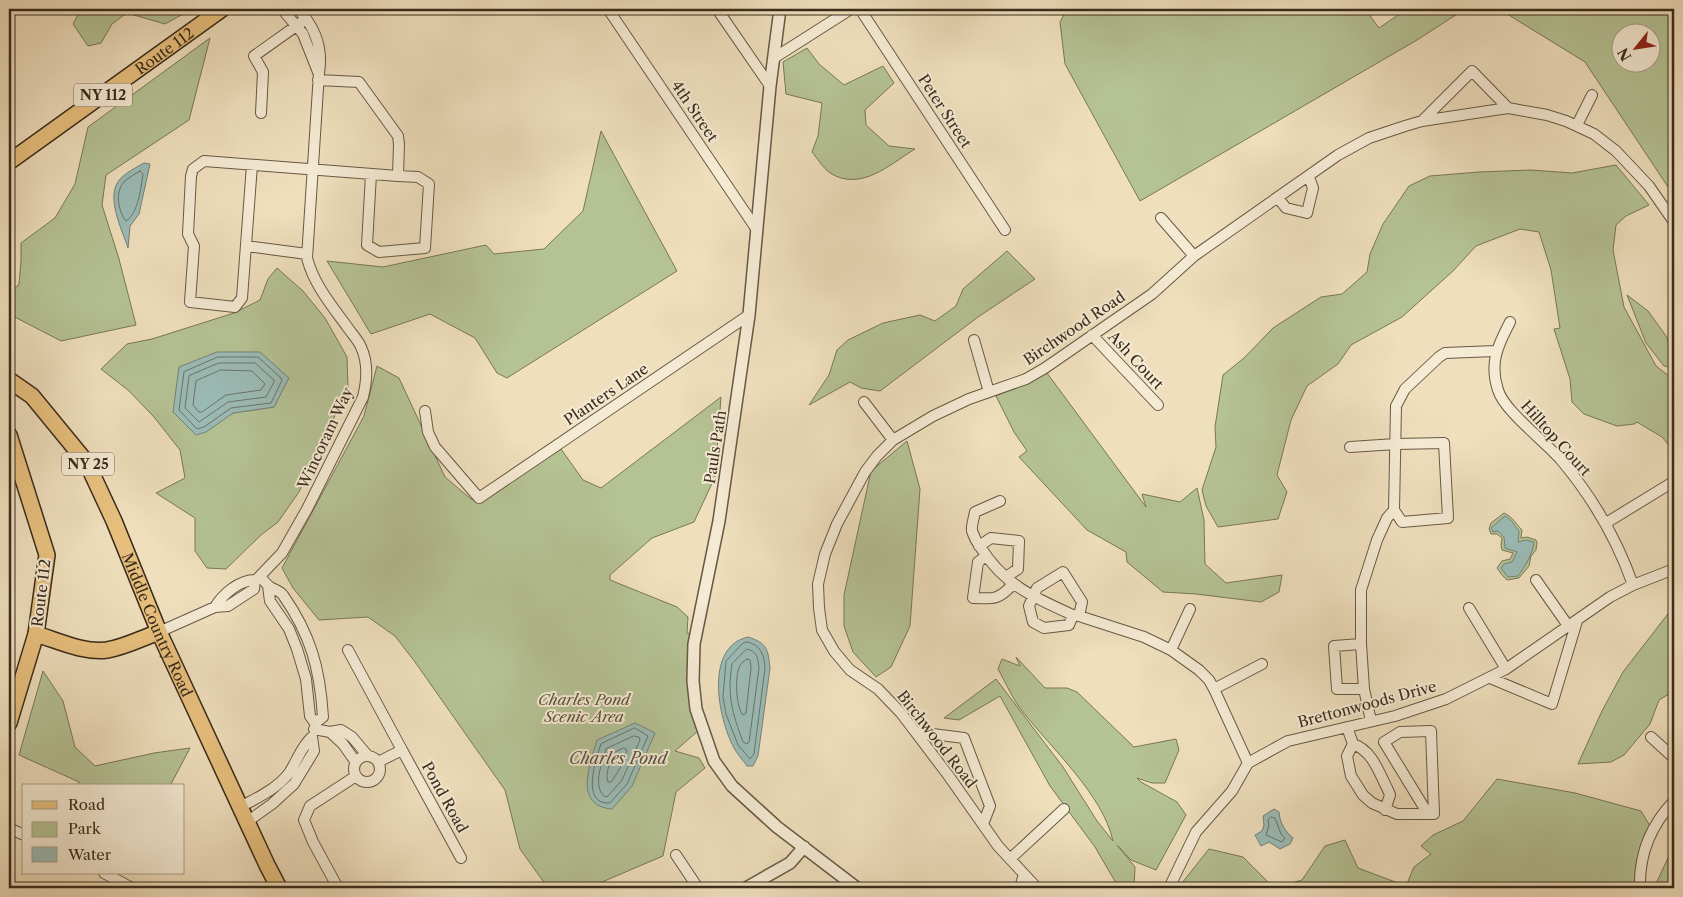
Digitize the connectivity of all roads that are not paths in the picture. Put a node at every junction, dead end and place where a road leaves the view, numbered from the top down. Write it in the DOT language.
graph roads {
  1 [pos="222,9"];
  2 [pos="282,9"];
  3 [pos="298,9"];
  4 [pos="608,9"];
  5 [pos="718,9"];
  6 [pos="780,9"];
  7 [pos="851,9"];
  8 [pos="860,9"];
  9 [pos="306,19"];
  10 [pos="296,26"];
  11 [pos="774,58"];
  12 [pos="318,76"];
  13 [pos="770,86"];
  14 [pos="1592,95"];
  15 [pos="1508,108"];
  16 [pos="261,113"];
  17 [pos="1422,121"];
  18 [pos="1577,125"];
  19 [pos="9,162"];
  20 [pos="252,165"];
  21 [pos="312,170"];
  22 [pos="371,174"];
  23 [pos="398,176"];
  24 [pos="1308,177"];
  25 [pos="1278,198"];
  26 [pos="1161,218"];
  27 [pos="1674,222"];
  28 [pos="757,230"];
  29 [pos="1005,230"];
  30 [pos="246,246"];
  31 [pos="307,254"];
  32 [pos="1194,256"];
  33 [pos="749,315"];
  34 [pos="1510,322"];
  35 [pos="1092,334"];
  36 [pos="974,340"];
  37 [pos="1495,351"];
  38 [pos="9,380"];
  39 [pos="990,392"];
  40 [pos="864,402"];
  41 [pos="1158,406"];
  42 [pos="425,411"];
  43 [pos="9,435"];
  44 [pos="893,440"];
  45 [pos="1396,444"];
  46 [pos="1350,448"];
  47 [pos="1674,482"];
  48 [pos="1000,501"];
  49 [pos="1394,510"];
  50 [pos="1606,522"];
  51 [pos="980,546"];
  52 [pos="986,556"];
  53 [pos="1674,569"];
  54 [pos="257,578"];
  55 [pos="1536,580"];
  56 [pos="1009,581"];
  57 [pos="1633,585"];
  58 [pos="1033,597"];
  59 [pos="1469,608"];
  60 [pos="1190,609"];
  61 [pos="1076,615"];
  62 [pos="1573,624"];
  63 [pos="159,632"];
  64 [pos="36,634"];
  65 [pos="1361,644"];
  66 [pos="348,650"];
  67 [pos="1172,650"];
  68 [pos="1262,664"];
  69 [pos="1506,669"];
  70 [pos="1490,678"];
  71 [pos="1214,689"];
  72 [pos="1364,689"];
  73 [pos="1395,716"];
  74 [pos="1370,721"];
  75 [pos="9,723"];
  76 [pos="1347,727"];
  77 [pos="314,730"];
  78 [pos="330,732"];
  79 [pos="917,732"];
  80 [pos="1400,732"];
  81 [pos="1651,737"];
  82 [pos="1353,744"];
  83 [pos="402,750"];
  84 [pos="368,756"];
  85 [pos="1674,758"];
  86 [pos="355,761"];
  87 [pos="378,762"];
  88 [pos="1248,763"];
  89 [pos="356,776"];
  90 [pos="1674,801"];
  91 [pos="240,807"];
  92 [pos="1064,809"];
  93 [pos="1385,810"];
  94 [pos="1428,814"];
  95 [pos="247,822"];
  96 [pos="983,824"];
  97 [pos="9,828"];
  98 [pos="22,834"];
  99 [pos="804,848"];
  100 [pos="676,855"];
  101 [pos="461,858"];
  102 [pos="1010,859"];
  103 [pos="106,874"];
  104 [pos="1024,874"];
  105 [pos="132,888"];
  106 [pos="279,888"];
  107 [pos="338,888"];
  108 [pos="698,888"];
  109 [pos="746,888"];
  110 [pos="857,888"];
  111 [pos="1020,888"];
  112 [pos="1037,888"];
  113 [pos="1169,888"];
  114 [pos="1640,888"];
  1 -- 19 [label="main road, Route 112 / NY 112"];
  2 -- 10 [label="street, Wincoram Way"];
  3 -- 9 [label="street, Wincoram Way"];
  4 -- 28 [label="street, 4th Street"];
  5 -- 13 [label="street"];
  6 -- 11 [label="street, Pauls Path"];
  7 -- 11 [label="street"];
  8 -- 29 [label="street, Peter Street"];
  9 -- 10 [label="street"];
  9 -- 12 [label="street, Wincoram Way"];
  10 -- 12 [label="street, Wincoram Way"];
  10 -- 16 [label="street"];
  11 -- 13 [label="street, Pauls Path"];
  12 -- 21 [label="street, Wincoram Way"];
  12 -- 23 [label="street"];
  13 -- 28 [label="street, Pauls Path"];
  14 -- 18 [label="street"];
  15 -- 17 [label="street, Birchwood Road"];
  15 -- 17 [label="street"];
  15 -- 18 [label="street, Birchwood Road"];
  17 -- 24 [label="street, Birchwood Road"];
  18 -- 27 [label="street, Birchwood Road"];
  20 -- 21 [label="street"];
  20 -- 30 [label="street"];
  20 -- 30 [label="street"];
  21 -- 22 [label="street"];
  21 -- 31 [label="street, Wincoram Way"];
  22 -- 23 [label="street"];
  22 -- 23 [label="street"];
  24 -- 25 [label="street, Birchwood Road"];
  24 -- 25 [label="street"];
  25 -- 32 [label="street, Birchwood Road"];
  26 -- 32 [label="street"];
  28 -- 33 [label="street, Pauls Path"];
  30 -- 31 [label="street"];
  31 -- 54 [label="street, Wincoram Way"];
  32 -- 35 [label="street, Birchwood Road"];
  33 -- 42 [label="street, Planters Lane"];
  33 -- 99 [label="street, Pauls Path"];
  34 -- 37 [label="street"];
  35 -- 39 [label="street, Birchwood Road"];
  35 -- 41 [label="street, Ash Court"];
  36 -- 39 [label="street"];
  37 -- 45 [label="street"];
  37 -- 50 [label="street, Hilltop Court"];
  38 -- 63 [label="main road, Middle Country Road / NY 25"];
  39 -- 44 [label="street, Birchwood Road"];
  40 -- 44 [label="street"];
  43 -- 64 [label="main road, Route 112"];
  44 -- 79 [label="street, Birchwood Road"];
  45 -- 46 [label="street"];
  45 -- 49 [label="street"];
  45 -- 49 [label="street"];
  47 -- 50 [label="street"];
  48 -- 51 [label="street"];
  49 -- 65 [label="street"];
  50 -- 57 [label="street, Hilltop Court"];
  51 -- 52 [label="street"];
  51 -- 56 [label="street"];
  52 -- 56 [label="street"];
  52 -- 56 [label="street"];
  53 -- 57 [label="street, Brettonwoods Drive"];
  54 -- 63 [label="street, Wincoram Way"];
  54 -- 77 [label="street"];
  55 -- 62 [label="street"];
  56 -- 58 [label="street"];
  57 -- 62 [label="street, Brettonwoods Drive"];
  58 -- 61 [label="street"];
  58 -- 61 [label="street"];
  58 -- 61 [label="street"];
  59 -- 69 [label="street"];
  60 -- 67 [label="street"];
  61 -- 67 [label="street"];
  62 -- 69 [label="street, Brettonwoods Drive"];
  62 -- 70 [label="street"];
  63 -- 64 [label="main road"];
  63 -- 91 [label="main road, Middle Country Road / NY 25"];
  64 -- 75 [label="main road, Route 112"];
  65 -- 72 [label="street"];
  65 -- 72 [label="street"];
  66 -- 83 [label="street, Pond Road"];
  67 -- 71 [label="street"];
  68 -- 71 [label="street"];
  69 -- 70 [label="street, Brettonwoods Drive"];
  70 -- 73 [label="street, Brettonwoods Drive"];
  71 -- 88 [label="street"];
  72 -- 74 [label="street"];
  73 -- 74 [label="street, Brettonwoods Drive"];
  73 -- 80 [label="street"];
  74 -- 76 [label="street, Brettonwoods Drive"];
  76 -- 82 [label="street"];
  76 -- 88 [label="street, Brettonwoods Drive"];
  77 -- 78 [label="street"];
  77 -- 91 [label="street"];
  77 -- 95 [label="street"];
  78 -- 84 [label="street"];
  78 -- 86 [label="street"];
  79 -- 96 [label="street, Birchwood Road"];
  79 -- 96 [label="street"];
  80 -- 94 [label="street"];
  80 -- 94 [label="street"];
  81 -- 85 [label="street"];
  82 -- 93 [label="street"];
  82 -- 93 [label="street"];
  83 -- 87 [label="street"];
  83 -- 101 [label="street, Pond Road"];
  84 -- 86 [label="street"];
  84 -- 87 [label="street"];
  86 -- 89 [label="street"];
  87 -- 89 [label="street"];
  88 -- 113 [label="street"];
  89 -- 107 [label="street"];
  90 -- 114 [label="street"];
  91 -- 95 [label="main road, Middle Country Road / NY 25"];
  92 -- 102 [label="street"];
  93 -- 94 [label="street"];
  95 -- 106 [label="main road, Middle Country Road / NY 25"];
  96 -- 102 [label="street, Birchwood Road"];
  97 -- 98 [label="street"];
  99 -- 109 [label="street"];
  99 -- 110 [label="street, Pauls Path"];
  100 -- 108 [label="street"];
  102 -- 104 [label="street, Birchwood Road"];
  103 -- 105 [label="street"];
  104 -- 111 [label="street"];
  104 -- 112 [label="street, Birchwood Road"];
}
